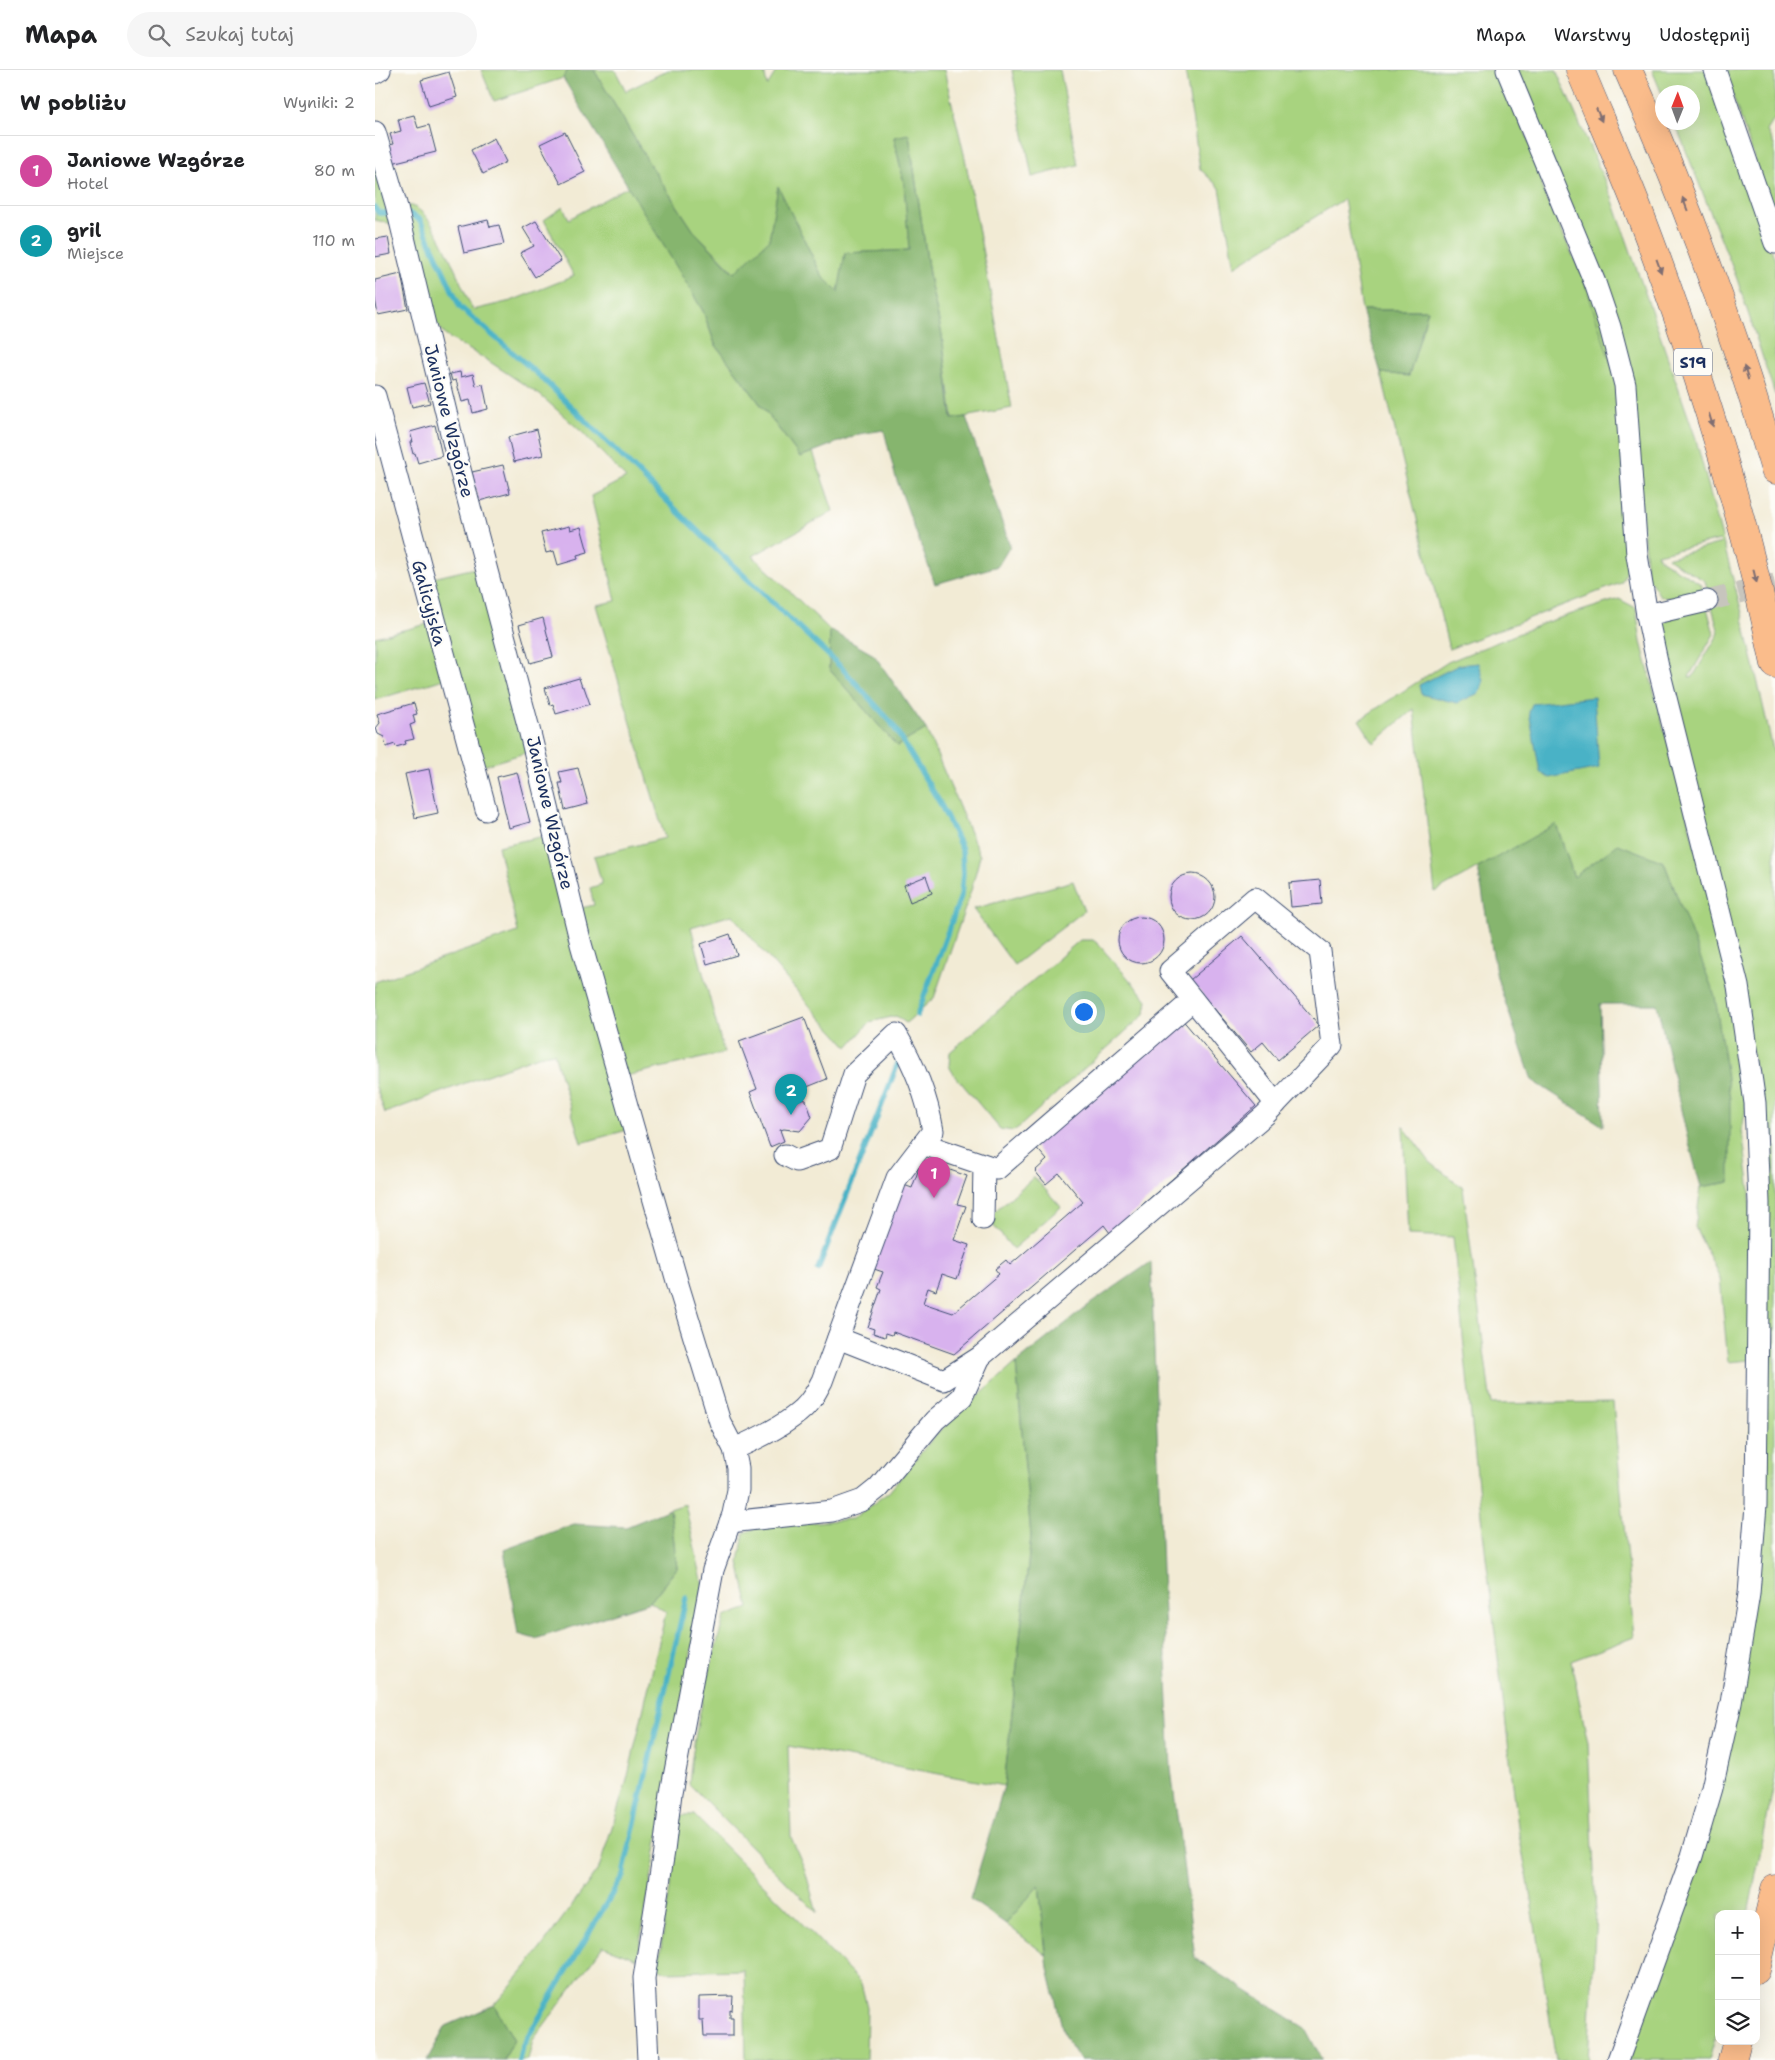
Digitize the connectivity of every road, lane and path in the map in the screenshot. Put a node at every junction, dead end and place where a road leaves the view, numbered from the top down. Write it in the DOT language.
graph roads {
  1 [pos="380,70"];
  2 [pos="1507,70"];
  3 [pos="1580,70"];
  4 [pos="1628,70"];
  5 [pos="1715,70"];
  6 [pos="375,73"];
  7 [pos="375,132"];
  8 [pos="1775,243"];
  9 [pos="375,396"];
  10 [pos="1775,470"];
  11 [pos="1707,601"];
  12 [pos="1647,616"];
  13 [pos="1775,664"];
  14 [pos="486,810"];
  15 [pos="1193,1000"];
  16 [pos="1276,1104"];
  17 [pos="923,1144"];
  18 [pos="785,1155"];
  19 [pos="984,1165"];
  20 [pos="983,1219"];
  21 [pos="837,1338"];
  22 [pos="980,1357"];
  23 [pos="734,1450"];
  24 [pos="730,1522"];
  25 [pos="1775,1889"];
  26 [pos="1760,1955"];
  27 [pos="1736,2045"];
  28 [pos="648,2060"];
  29 [pos="1618,2060"];
  30 [pos="1732,2060"];
  1 -- 6 [label="street"];
  2 -- 12 [label="street"];
  3 -- 13 [label="highway, S19, one-way"];
  10 -- 4 [label="highway, S19, one-way"];
  5 -- 8 [label="street"];
  7 -- 23 [label="street, Janiowe Wzgórze"];
  9 -- 14 [label="street, Galicyjska"];
  11 -- 12 [label="street"];
  12 -- 29 [label="street"];
  15 -- 16 [label="street"];
  15 -- 16 [label="street"];
  15 -- 19 [label="street"];
  16 -- 22 [label="street"];
  17 -- 18 [label="street"];
  17 -- 19 [label="street"];
  17 -- 21 [label="street"];
  19 -- 20 [label="street"];
  21 -- 22 [label="street"];
  21 -- 23 [label="street"];
  22 -- 24 [label="street"];
  23 -- 24 [label="street, Janiowe Wzgórze"];
  24 -- 28 [label="street, Janiowe Wzgórze"];
  25 -- 26 [label="highway"];
  27 -- 30 [label="highway"];
}
